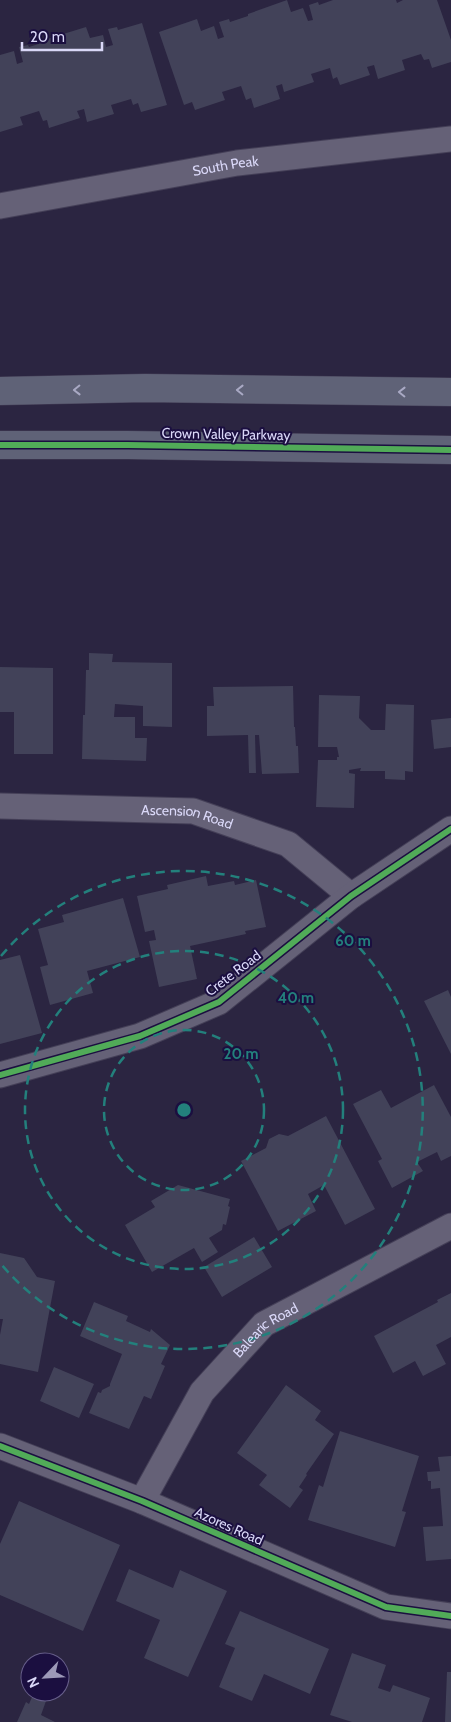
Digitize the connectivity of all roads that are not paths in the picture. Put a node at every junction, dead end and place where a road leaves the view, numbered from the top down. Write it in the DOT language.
graph roads {
  1 [pos="451,139"];
  2 [pos="0,206"];
  3 [pos="0,391"];
  4 [pos="451,392"];
  5 [pos="0,445"];
  6 [pos="451,450"];
  7 [pos="0,806"];
  8 [pos="451,829"];
  9 [pos="350,896"];
  10 [pos="0,1075"];
  11 [pos="451,1226"];
  12 [pos="0,1446"];
  13 [pos="142,1501"];
  14 [pos="451,1616"];
  1 -- 2 [label="street, South Peak"];
  4 -- 3 [label="main road, one-way"];
  5 -- 6 [label="main road, Crown Valley Parkway"];
  7 -- 9 [label="street, Ascension Road"];
  8 -- 9 [label="street, Crete Road"];
  9 -- 10 [label="street, Crete Road"];
  11 -- 13 [label="street, Balearic Road"];
  12 -- 13 [label="street, Azores Road"];
  13 -- 14 [label="street, Azores Road"];
}
